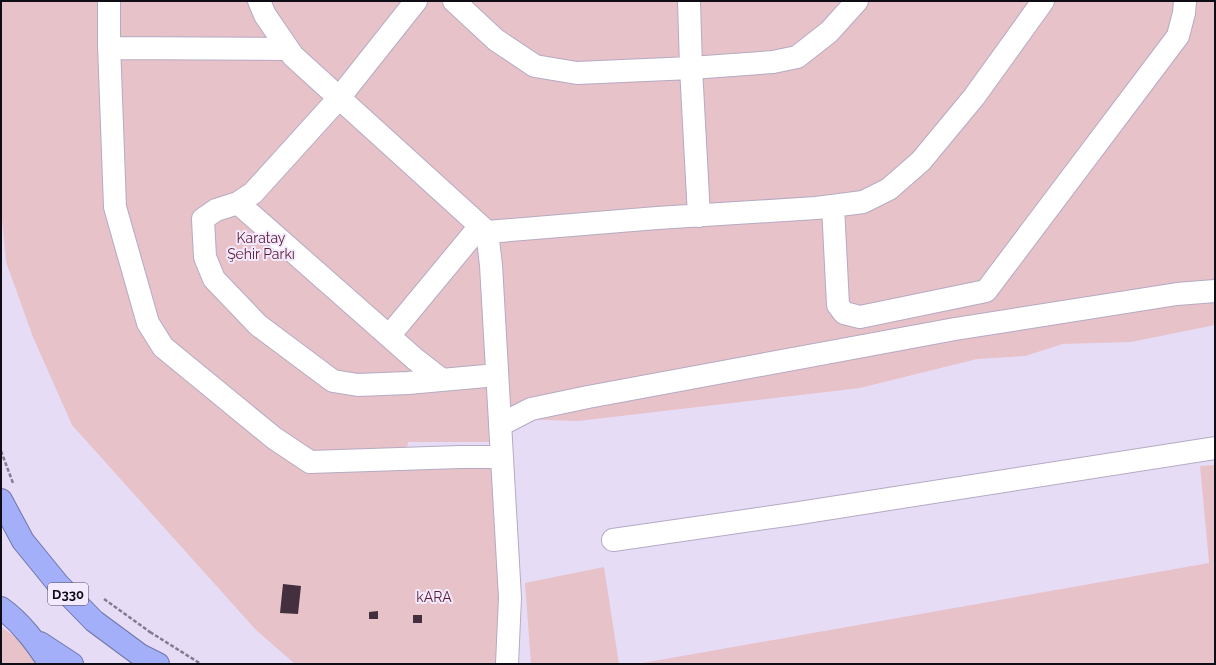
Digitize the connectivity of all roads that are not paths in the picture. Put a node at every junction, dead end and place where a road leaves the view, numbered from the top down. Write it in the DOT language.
graph roads {
  1 [pos="109,1"];
  2 [pos="259,1"];
  3 [pos="416,1"];
  4 [pos="454,1"];
  5 [pos="689,1"];
  6 [pos="857,1"];
  7 [pos="1043,1"];
  8 [pos="1185,1"];
  9 [pos="109,48"];
  10 [pos="288,48"];
  11 [pos="691,68"];
  12 [pos="339,98"];
  13 [pos="238,203"];
  14 [pos="833,206"];
  15 [pos="699,216"];
  16 [pos="484,229"];
  17 [pos="1215,291"];
  18 [pos="389,336"];
  19 [pos="497,375"];
  20 [pos="442,380"];
  21 [pos="500,425"];
  22 [pos="1215,448"];
  23 [pos="502,457"];
  24 [pos="7,492"];
  25 [pos="613,540"];
  26 [pos="2,608"];
  27 [pos="34,639"];
  28 [pos="149,660"];
  29 [pos="50,664"];
  30 [pos="72,664"];
  31 [pos="507,664"];
  1 -- 9 [label="street"];
  2 -- 10 [label="street"];
  3 -- 12 [label="street"];
  4 -- 11 [label="street"];
  5 -- 11 [label="street"];
  6 -- 11 [label="street"];
  7 -- 14 [label="street"];
  8 -- 14 [label="street"];
  9 -- 10 [label="street"];
  9 -- 23 [label="street"];
  10 -- 12 [label="street"];
  11 -- 15 [label="street"];
  12 -- 13 [label="street"];
  12 -- 16 [label="street"];
  13 -- 18 [label="street"];
  13 -- 20 [label="street"];
  14 -- 15 [label="street"];
  15 -- 16 [label="street"];
  16 -- 18 [label="street"];
  16 -- 19 [label="street"];
  17 -- 21 [label="street"];
  18 -- 20 [label="street"];
  19 -- 20 [label="street"];
  19 -- 21 [label="street"];
  21 -- 23 [label="street"];
  22 -- 25 [label="street"];
  23 -- 31 [label="street"];
  24 -- 28 [label="highway, D330"];
  26 -- 27 [label="highway"];
  27 -- 29 [label="highway"];
  27 -- 30 [label="highway"];
}
